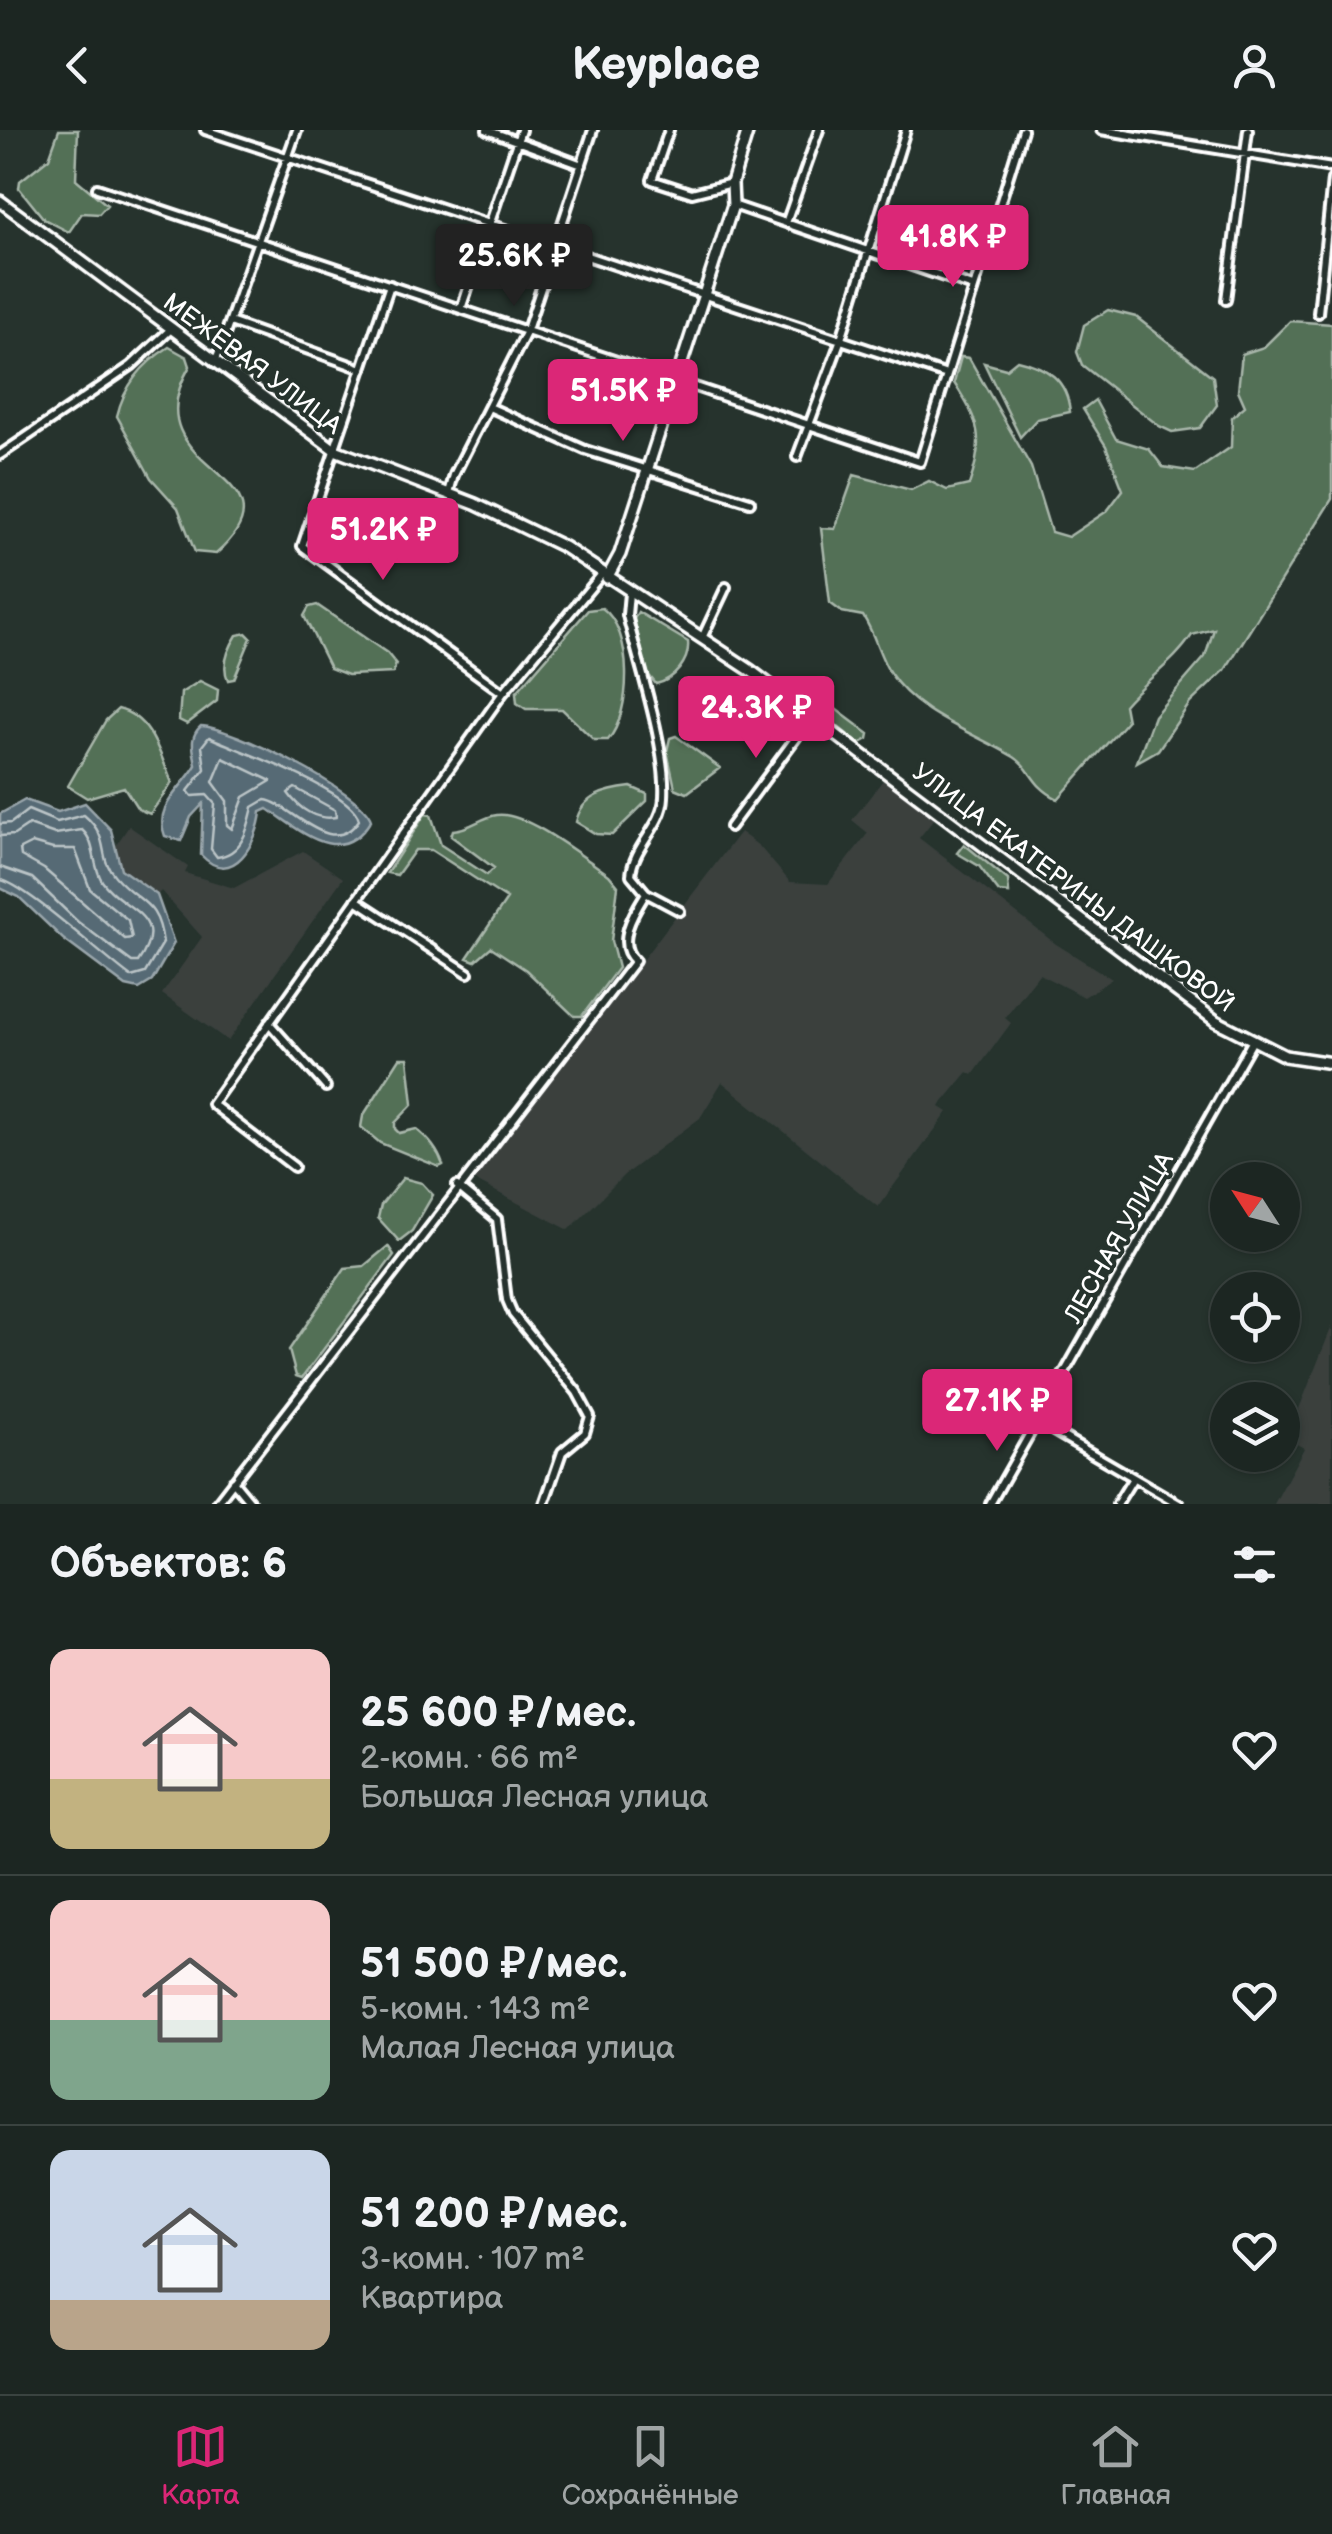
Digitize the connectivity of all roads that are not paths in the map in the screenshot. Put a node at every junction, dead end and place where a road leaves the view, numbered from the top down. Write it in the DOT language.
graph roads {
  1 [pos="205,130"];
  2 [pos="296,130"];
  3 [pos="487,130"];
  4 [pos="521,130"];
  5 [pos="593,130"];
  6 [pos="669,130"];
  7 [pos="748,130"];
  8 [pos="819,130"];
  9 [pos="906,130"];
  10 [pos="1023,130"];
  11 [pos="1102,130"];
  12 [pos="1248,130"];
  13 [pos="518,140"];
  14 [pos="1245,155"];
  15 [pos="288,157"];
  16 [pos="582,165"];
  17 [pos="1332,168"];
  18 [pos="1332,180"];
  19 [pos="732,182"];
  20 [pos="96,188"];
  21 [pos="0,201"];
  22 [pos="733,205"];
  23 [pos="786,223"];
  24 [pos="488,226"];
  25 [pos="257,242"];
  26 [pos="556,247"];
  27 [pos="868,254"];
  28 [pos="390,285"];
  29 [pos="973,287"];
  30 [pos="705,294"];
  31 [pos="1226,300"];
  32 [pos="461,309"];
  33 [pos="1318,313"];
  34 [pos="230,322"];
  35 [pos="172,328"];
  36 [pos="526,333"];
  37 [pos="841,339"];
  38 [pos="215,363"];
  39 [pos="362,369"];
  40 [pos="947,375"];
  41 [pos="678,379"];
  42 [pos="489,407"];
  43 [pos="809,422"];
  44 [pos="335,450"];
  45 [pos="0,454"];
  46 [pos="797,457"];
  47 [pos="648,472"];
  48 [pos="449,493"];
  49 [pos="750,502"];
  50 [pos="605,576"];
  51 [pos="726,587"];
  52 [pos="629,593"];
  53 [pos="702,638"];
  54 [pos="504,693"];
  55 [pos="812,716"];
  56 [pos="730,827"];
  57 [pos="646,893"];
  58 [pos="356,900"];
  59 [pos="680,911"];
  60 [pos="468,973"];
  61 [pos="269,1022"];
  62 [pos="1252,1042"];
  63 [pos="1332,1063"];
  64 [pos="326,1087"];
  65 [pos="294,1167"];
  66 [pos="457,1186"];
  67 [pos="1036,1421"];
  68 [pos="1133,1478"];
  69 [pos="234,1481"];
  70 [pos="216,1504"];
  71 [pos="252,1504"];
  72 [pos="544,1504"];
  73 [pos="990,1504"];
  74 [pos="1117,1504"];
  75 [pos="1179,1504"];
  1 -- 15 [label="street"];
  2 -- 15 [label="street"];
  3 -- 13 [label="street"];
  4 -- 13 [label="street"];
  5 -- 16 [label="street"];
  6 -- 19 [label="street"];
  7 -- 19 [label="street"];
  8 -- 23 [label="street"];
  9 -- 27 [label="street"];
  10 -- 29 [label="street"];
  11 -- 14 [label="street"];
  12 -- 14 [label="street"];
  13 -- 16 [label="street"];
  13 -- 24 [label="street"];
  14 -- 17 [label="street"];
  14 -- 31 [label="street"];
  15 -- 24 [label="street"];
  15 -- 25 [label="street"];
  16 -- 26 [label="street"];
  18 -- 33 [label="street"];
  19 -- 22 [label="street"];
  20 -- 25 [label="street"];
  21 -- 35 [label="street, МЕЖЕВАЯ УЛИЦА"];
  22 -- 23 [label="street"];
  22 -- 30 [label="street"];
  23 -- 27 [label="street"];
  24 -- 26 [label="street"];
  24 -- 32 [label="street"];
  25 -- 28 [label="street"];
  25 -- 34 [label="street"];
  26 -- 30 [label="street"];
  26 -- 36 [label="street"];
  27 -- 29 [label="street"];
  27 -- 37 [label="street"];
  28 -- 32 [label="street"];
  28 -- 39 [label="street"];
  29 -- 40 [label="street"];
  30 -- 37 [label="street"];
  30 -- 41 [label="street"];
  32 -- 36 [label="street"];
  34 -- 38 [label="street"];
  34 -- 39 [label="street"];
  35 -- 38 [label="street, МЕЖЕВАЯ УЛИЦА"];
  35 -- 45 [label="street"];
  36 -- 41 [label="street"];
  36 -- 42 [label="street"];
  37 -- 40 [label="street"];
  37 -- 43 [label="street"];
  38 -- 44 [label="street, МЕЖЕВАЯ УЛИЦА"];
  39 -- 44 [label="street"];
  40 -- 43 [label="street"];
  41 -- 43 [label="street"];
  41 -- 47 [label="street"];
  42 -- 47 [label="street"];
  42 -- 48 [label="street"];
  43 -- 46 [label="street"];
  44 -- 48 [label="street, МЕЖЕВАЯ УЛИЦА"];
  44 -- 54 [label="street"];
  47 -- 49 [label="street"];
  47 -- 50 [label="street"];
  48 -- 50 [label="street, МЕЖЕВАЯ УЛИЦА"];
  50 -- 52 [label="street, УЛИЦА ЕКАТЕРИНЫ ДАШКОВОЙ"];
  50 -- 54 [label="street"];
  51 -- 53 [label="street"];
  52 -- 53 [label="street, УЛИЦА ЕКАТЕРИНЫ ДАШКОВОЙ"];
  52 -- 57 [label="street"];
  53 -- 55 [label="street, УЛИЦА ЕКАТЕРИНЫ ДАШКОВОЙ"];
  54 -- 58 [label="street"];
  55 -- 56 [label="street"];
  55 -- 62 [label="street, УЛИЦА ЕКАТЕРИНЫ ДАШКОВОЙ"];
  57 -- 59 [label="street"];
  57 -- 66 [label="street"];
  58 -- 60 [label="street"];
  58 -- 61 [label="street"];
  61 -- 64 [label="street"];
  61 -- 65 [label="street"];
  62 -- 63 [label="street, УЛИЦА ЕКАТЕРИНЫ ДАШКОВОЙ"];
  62 -- 67 [label="street, ЛЕСНАЯ УЛИЦА"];
  66 -- 69 [label="street"];
  66 -- 72 [label="street"];
  67 -- 68 [label="street"];
  67 -- 73 [label="street, ЛЕСНАЯ УЛИЦА"];
  68 -- 74 [label="street"];
  68 -- 75 [label="street"];
  69 -- 70 [label="street"];
  69 -- 71 [label="street"];
}
